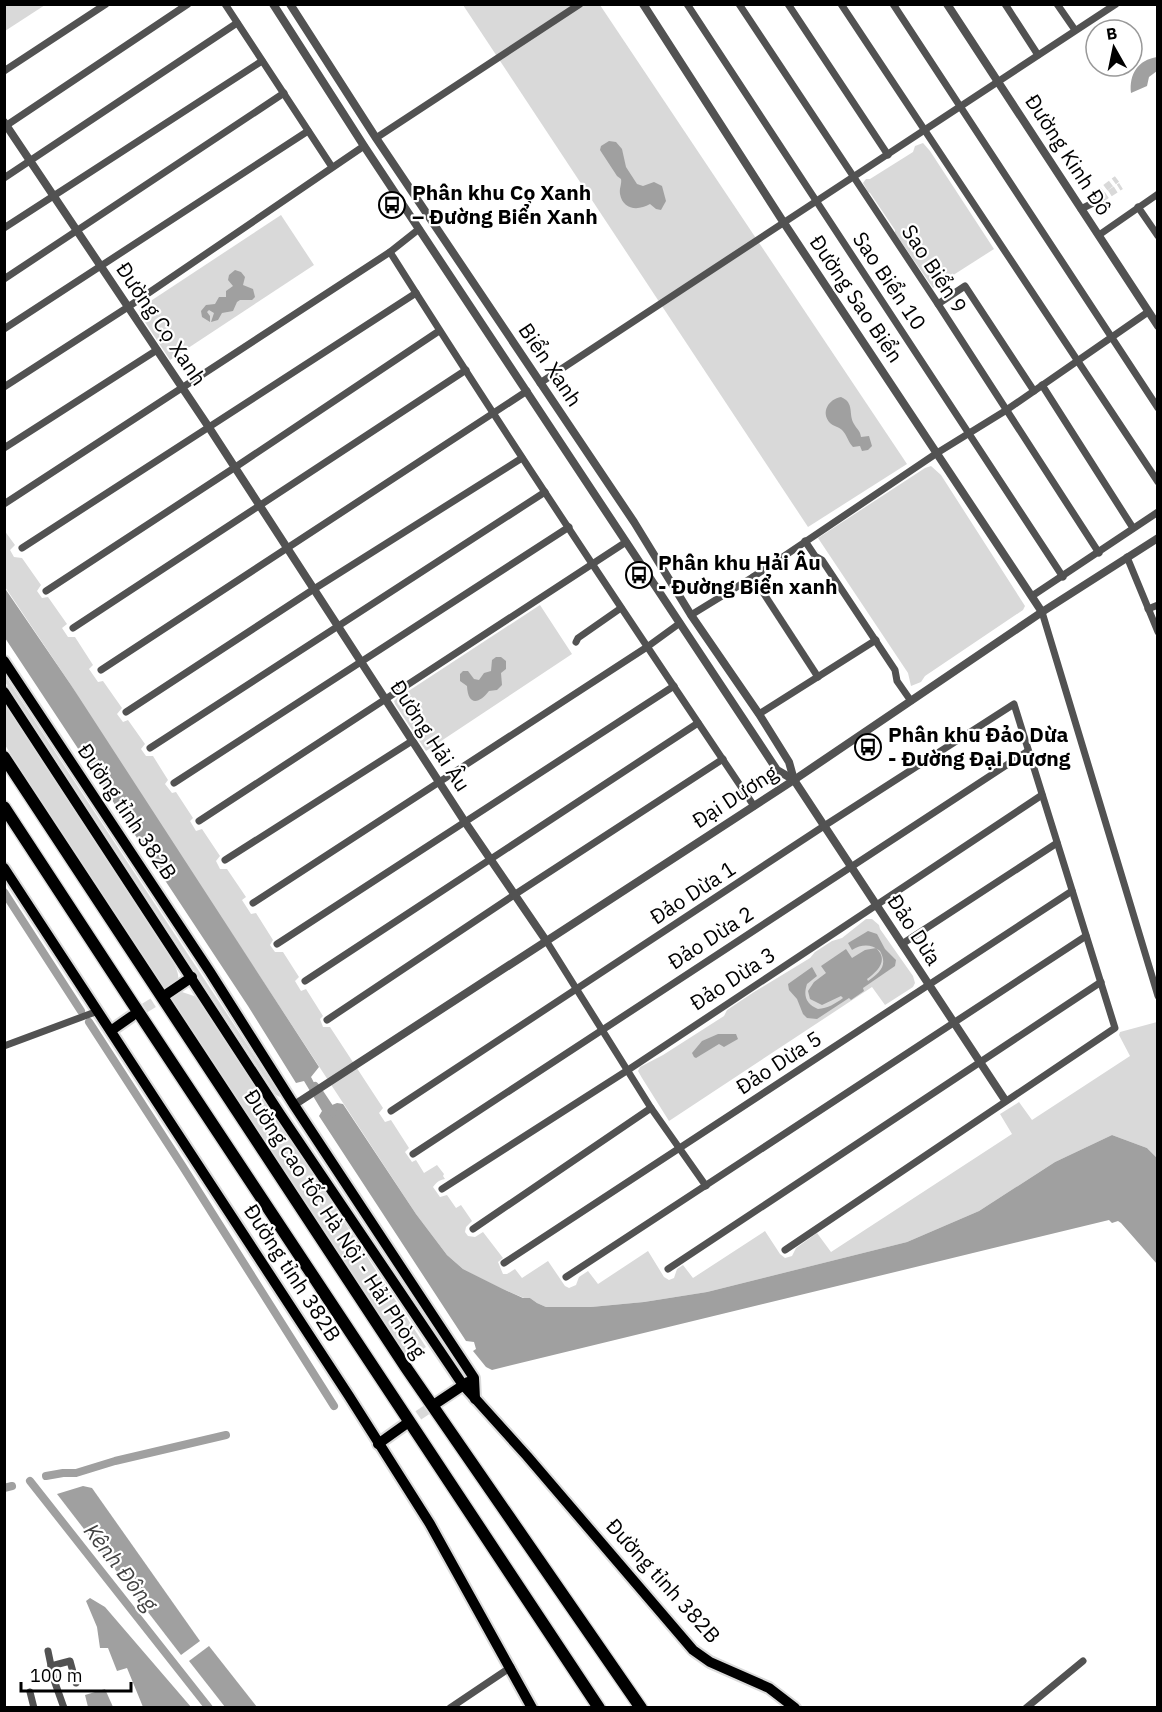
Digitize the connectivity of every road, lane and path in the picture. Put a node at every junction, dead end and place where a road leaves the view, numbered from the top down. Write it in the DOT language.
graph roads {
  1 [pos="106,4"];
  2 [pos="188,4"];
  3 [pos="225,4"];
  4 [pos="273,4"];
  5 [pos="290,4"];
  6 [pos="579,4"];
  7 [pos="643,4"];
  8 [pos="687,4"];
  9 [pos="739,4"];
  10 [pos="788,4"];
  11 [pos="841,4"];
  12 [pos="893,4"];
  13 [pos="947,4"];
  14 [pos="1005,4"];
  15 [pos="1057,4"];
  16 [pos="1116,4"];
  17 [pos="237,23"];
  18 [pos="1074,30"];
  19 [pos="1038,55"];
  20 [pos="262,61"];
  21 [pos="4,71"];
  22 [pos="998,81"];
  23 [pos="284,93"];
  24 [pos="961,107"];
  25 [pos="5,125"];
  26 [pos="308,131"];
  27 [pos="923,132"];
  28 [pos="376,138"];
  29 [pos="364,146"];
  30 [pos="888,155"];
  31 [pos="31,161"];
  32 [pos="332,167"];
  33 [pos="854,177"];
  34 [pos="4,178"];
  35 [pos="1158,194"];
  36 [pos="54,196"];
  37 [pos="1099,196"];
  38 [pos="816,202"];
  39 [pos="1138,207"];
  40 [pos="1081,209"];
  41 [pos="784,223"];
  42 [pos="4,228"];
  43 [pos="419,229"];
  44 [pos="78,231"];
  45 [pos="1099,235"];
  46 [pos="1158,236"];
  47 [pos="390,252"];
  48 [pos="101,266"];
  49 [pos="4,279"];
  50 [pos="416,293"];
  51 [pos="938,304"];
  52 [pos="128,307"];
  53 [pos="1148,312"];
  54 [pos="1158,326"];
  55 [pos="4,329"];
  56 [pos="439,331"];
  57 [pos="1111,338"];
  58 [pos="157,350"];
  59 [pos="1078,363"];
  60 [pos="466,370"];
  61 [pos="540,382"];
  62 [pos="1042,385"];
  63 [pos="4,387"];
  64 [pos="182,387"];
  65 [pos="527,391"];
  66 [pos="1034,391"];
  67 [pos="1158,408"];
  68 [pos="1005,411"];
  69 [pos="493,412"];
  70 [pos="208,426"];
  71 [pos="969,432"];
  72 [pos="4,448"];
  73 [pos="937,453"];
  74 [pos="522,458"];
  75 [pos="234,468"];
  76 [pos="1158,482"];
  77 [pos="545,492"];
  78 [pos="4,504"];
  79 [pos="260,507"];
  80 [pos="1158,512"];
  81 [pos="569,527"];
  82 [pos="1133,528"];
  83 [pos="1158,538"];
  84 [pos="805,541"];
  85 [pos="627,542"];
  86 [pos="288,547"];
  87 [pos="22,548"];
  88 [pos="1099,553"];
  89 [pos="1126,557"];
  90 [pos="593,564"];
  91 [pos="753,577"];
  92 [pos="1063,577"];
  93 [pos="314,589"];
  94 [pos="46,591"];
  95 [pos="1032,596"];
  96 [pos="1158,605"];
  97 [pos="621,608"];
  98 [pos="1148,609"];
  99 [pos="1042,612"];
  100 [pos="691,615"];
  101 [pos="680,623"];
  102 [pos="337,625"];
  103 [pos="73,628"];
  104 [pos="1158,632"];
  105 [pos="876,640"];
  106 [pos="576,642"];
  107 [pos="647,647"];
  108 [pos="361,660"];
  109 [pos="4,662"];
  110 [pos="101,670"];
  111 [pos="818,676"];
  112 [pos="674,686"];
  113 [pos="4,692"];
  114 [pos="386,700"];
  115 [pos="911,701"];
  116 [pos="126,712"];
  117 [pos="759,714"];
  118 [pos="698,723"];
  119 [pos="412,741"];
  120 [pos="150,748"];
  121 [pos="1028,751"];
  122 [pos="4,756"];
  123 [pos="723,759"];
  124 [pos="794,780"];
  125 [pos="439,782"];
  126 [pos="174,783"];
  127 [pos="1042,795"];
  128 [pos="754,806"];
  129 [pos="4,809"];
  130 [pos="199,821"];
  131 [pos="465,822"];
  132 [pos="824,826"];
  133 [pos="1057,843"];
  134 [pos="491,859"];
  135 [pos="225,860"];
  136 [pos="851,867"];
  137 [pos="4,868"];
  138 [pos="1072,891"];
  139 [pos="514,895"];
  140 [pos="253,903"];
  141 [pos="876,905"];
  142 [pos="1086,936"];
  143 [pos="547,942"];
  144 [pos="277,944"];
  145 [pos="902,944"];
  146 [pos="192,977"];
  147 [pos="305,981"];
  148 [pos="1101,982"];
  149 [pos="929,985"];
  150 [pos="578,989"];
  151 [pos="164,996"];
  152 [pos="1158,996"];
  153 [pos="98,1011"];
  154 [pos="132,1016"];
  155 [pos="327,1020"];
  156 [pos="954,1023"];
  157 [pos="602,1029"];
  158 [pos="112,1030"];
  159 [pos="4,1046"];
  160 [pos="980,1062"];
  161 [pos="628,1070"];
  162 [pos="1005,1100"];
  163 [pos="294,1105"];
  164 [pos="651,1108"];
  165 [pos="391,1111"];
  166 [pos="280,1114"];
  167 [pos="678,1148"];
  168 [pos="413,1154"];
  169 [pos="706,1186"];
  170 [pos="442,1189"];
  171 [pos="473,1229"];
  172 [pos="785,1250"];
  173 [pos="504,1263"];
  174 [pos="668,1269"];
  175 [pos="566,1277"];
  176 [pos="474,1378"];
  177 [pos="463,1385"];
  178 [pos="475,1399"];
  179 [pos="435,1404"];
  180 [pos="406,1424"];
  181 [pos="378,1443"];
  182 [pos="48,1651"];
  183 [pos="1083,1660"];
  184 [pos="51,1666"];
  185 [pos="511,1667"];
  186 [pos="76,1683"];
  187 [pos="30,1692"];
  188 [pos="34,1707"];
  189 [pos="64,1707"];
  190 [pos="450,1707"];
  191 [pos="532,1707"];
  192 [pos="599,1707"];
  193 [pos="641,1707"];
  194 [pos="795,1707"];
  195 [pos="1026,1707"];
  1 -- 21 [label="street"];
  2 -- 25 [label="street"];
  3 -- 17 [label="street"];
  4 -- 29 [label="street, Biển Xanh"];
  5 -- 28 [label="street, Biển Xanh"];
  6 -- 28 [label="street"];
  7 -- 41 [label="street, Đường Sao Biển"];
  8 -- 38 [label="street, Sao Biển 10"];
  9 -- 33 [label="street, Sao Biển 9"];
  10 -- 30 [label="street"];
  11 -- 27 [label="street"];
  12 -- 24 [label="street"];
  13 -- 22 [label="street, Đường Kinh Đô"];
  14 -- 19 [label="street"];
  15 -- 18 [label="street"];
  16 -- 18 [label="street"];
  17 -- 20 [label="street"];
  17 -- 31 [label="street"];
  18 -- 19 [label="street"];
  19 -- 22 [label="street"];
  20 -- 23 [label="street"];
  20 -- 36 [label="street"];
  22 -- 24 [label="street"];
  22 -- 40 [label="street, Đường Kinh Đô"];
  23 -- 26 [label="street"];
  23 -- 44 [label="street"];
  24 -- 27 [label="street"];
  24 -- 57 [label="street"];
  25 -- 31 [label="street, Đường Cọ Xanh"];
  26 -- 32 [label="street"];
  26 -- 48 [label="street"];
  27 -- 30 [label="street"];
  27 -- 59 [label="street"];
  28 -- 29 [label="street"];
  28 -- 61 [label="street, Biển Xanh"];
  29 -- 32 [label="street"];
  29 -- 43 [label="street, Biển Xanh"];
  30 -- 33 [label="street"];
  31 -- 34 [label="street"];
  31 -- 36 [label="street, Đường Cọ Xanh"];
  32 -- 52 [label="street"];
  33 -- 38 [label="street"];
  33 -- 51 [label="street, Sao Biển 9"];
  35 -- 39 [label="street"];
  36 -- 42 [label="street"];
  36 -- 44 [label="street, Đường Cọ Xanh"];
  37 -- 40 [label="street"];
  38 -- 41 [label="street"];
  38 -- 71 [label="street, Sao Biển 10"];
  39 -- 45 [label="street"];
  39 -- 46 [label="street"];
  40 -- 45 [label="street, Đường Kinh Đô"];
  41 -- 61 [label="street"];
  41 -- 73 [label="street, Đường Sao Biển"];
  43 -- 47 [label="street"];
  43 -- 65 [label="street, Biển Xanh"];
  44 -- 48 [label="street, Đường Cọ Xanh"];
  44 -- 49 [label="street"];
  45 -- 53 [label="street, Đường Kinh Đô"];
  47 -- 50 [label="street"];
  47 -- 64 [label="street"];
  48 -- 52 [label="street, Đường Cọ Xanh"];
  48 -- 55 [label="street"];
  50 -- 56 [label="street"];
  50 -- 70 [label="street"];
  51 -- 66 [label="street"];
  51 -- 68 [label="street, Sao Biển 9"];
  52 -- 58 [label="street, Đường Cọ Xanh"];
  52 -- 63 [label="street"];
  53 -- 54 [label="street, Đường Kinh Đô"];
  53 -- 57 [label="street"];
  56 -- 60 [label="street"];
  56 -- 75 [label="street"];
  57 -- 59 [label="street"];
  57 -- 67 [label="street"];
  58 -- 64 [label="street, Đường Cọ Xanh"];
  58 -- 72 [label="street"];
  59 -- 62 [label="street"];
  59 -- 76 [label="street"];
  60 -- 69 [label="street"];
  60 -- 79 [label="street"];
  61 -- 65 [label="street"];
  61 -- 100 [label="street, Biển Xanh"];
  62 -- 66 [label="street"];
  62 -- 82 [label="street"];
  64 -- 70 [label="street, Đường Cọ Xanh"];
  64 -- 78 [label="street"];
  65 -- 69 [label="street"];
  65 -- 85 [label="street, Biển Xanh"];
  66 -- 68 [label="street"];
  68 -- 71 [label="street"];
  68 -- 88 [label="street, Sao Biển 9"];
  69 -- 74 [label="street"];
  69 -- 86 [label="street"];
  70 -- 75 [label="street, Đường Cọ Xanh"];
  70 -- 87 [label="street"];
  71 -- 73 [label="street"];
  71 -- 92 [label="street, Sao Biển 10"];
  73 -- 84 [label="street"];
  73 -- 95 [label="street, Đường Sao Biển"];
  74 -- 77 [label="street"];
  74 -- 93 [label="street"];
  75 -- 79 [label="street, Đường Cọ Xanh"];
  75 -- 94 [label="street"];
  77 -- 81 [label="street"];
  77 -- 102 [label="street"];
  79 -- 86 [label="street, Đường Cọ Xanh"];
  79 -- 103 [label="street"];
  80 -- 82 [label="street"];
  81 -- 90 [label="street"];
  81 -- 108 [label="street"];
  82 -- 88 [label="street"];
  83 -- 89 [label="street, Đại Dương"];
  84 -- 91 [label="street"];
  84 -- 105 [label="street"];
  85 -- 90 [label="street"];
  85 -- 101 [label="street, Biển Xanh"];
  86 -- 93 [label="street, Đường Hải Âu"];
  86 -- 110 [label="street"];
  88 -- 92 [label="street"];
  89 -- 98 [label="street"];
  89 -- 99 [label="street, Đại Dương"];
  90 -- 97 [label="street"];
  90 -- 114 [label="street"];
  91 -- 100 [label="street"];
  91 -- 111 [label="street"];
  92 -- 95 [label="street"];
  93 -- 102 [label="street, Đường Hải Âu"];
  93 -- 116 [label="street"];
  95 -- 99 [label="street, Đường Sao Biển"];
  96 -- 98 [label="street"];
  97 -- 106 [label="street"];
  97 -- 107 [label="street"];
  98 -- 104 [label="street"];
  99 -- 115 [label="street, Đại Dương"];
  99 -- 152 [label="street"];
  100 -- 101 [label="street"];
  100 -- 117 [label="street, Biển Xanh"];
  101 -- 107 [label="street"];
  101 -- 124 [label="street, Biển Xanh"];
  102 -- 108 [label="street, Đường Hải Âu"];
  102 -- 120 [label="street"];
  105 -- 111 [label="street"];
  105 -- 115 [label="street"];
  107 -- 112 [label="street"];
  107 -- 125 [label="street"];
  108 -- 114 [label="street, Đường Hải Âu"];
  108 -- 126 [label="street"];
  109 -- 163 [label="main road, Đường tỉnh 382B"];
  111 -- 117 [label="street"];
  112 -- 118 [label="street"];
  112 -- 131 [label="street"];
  113 -- 146 [label="main road, Đường tỉnh 382B"];
  114 -- 119 [label="street, Đường Hải Âu"];
  114 -- 130 [label="street"];
  115 -- 124 [label="street, Đại Dương"];
  117 -- 124 [label="street, Biển Xanh"];
  118 -- 123 [label="street"];
  118 -- 134 [label="street"];
  119 -- 125 [label="street, Đường Hải Âu"];
  119 -- 135 [label="street"];
  121 -- 127 [label="street"];
  121 -- 132 [label="street, Đảo Dừa 1"];
  121 -- 136 [label="street, Đảo Dừa 2"];
  122 -- 193 [label="highway, Đường cao tốc Hà Nội - Hải Phòng"];
  123 -- 128 [label="street"];
  123 -- 139 [label="street"];
  124 -- 128 [label="street, Đại Dương"];
  124 -- 132 [label="street, Đảo Dừa"];
  125 -- 131 [label="street, Đường Hải Âu"];
  125 -- 140 [label="street"];
  127 -- 133 [label="street"];
  127 -- 141 [label="street, Đảo Dừa 3"];
  128 -- 143 [label="street, Đại Dương"];
  129 -- 192 [label="highway"];
  131 -- 134 [label="street, Đường Hải Âu"];
  131 -- 144 [label="street"];
  132 -- 136 [label="street, Đảo Dừa"];
  132 -- 150 [label="street, Đảo Dừa 1"];
  133 -- 138 [label="street"];
  133 -- 145 [label="street"];
  134 -- 139 [label="street, Đường Hải Âu"];
  134 -- 147 [label="street"];
  136 -- 141 [label="street, Đảo Dừa"];
  136 -- 157 [label="street, Đảo Dừa 2"];
  137 -- 153 [label="main road, Đường tỉnh 382B"];
  138 -- 142 [label="street"];
  138 -- 149 [label="street, Đảo Dừa 5"];
  139 -- 143 [label="street, Đường Hải Âu"];
  139 -- 155 [label="street"];
  141 -- 145 [label="street, Đảo Dừa"];
  141 -- 161 [label="street, Đảo Dừa 3"];
  142 -- 148 [label="street"];
  142 -- 156 [label="street"];
  143 -- 150 [label="street"];
  143 -- 163 [label="street, Đại Dương"];
  145 -- 149 [label="street, Đảo Dừa"];
  146 -- 151 [label="main road"];
  146 -- 166 [label="main road, Đường tỉnh 382B"];
  148 -- 160 [label="street"];
  148 -- 162 [label="street"];
  149 -- 156 [label="street, Đảo Dừa"];
  149 -- 167 [label="street, Đảo Dừa 5"];
  150 -- 157 [label="street"];
  150 -- 165 [label="street, Đảo Dừa 1"];
  153 -- 158 [label="main road, Đường tỉnh 382B"];
  153 -- 159 [label="street"];
  154 -- 158 [label="main road"];
  156 -- 160 [label="street, Đảo Dừa"];
  156 -- 169 [label="street"];
  157 -- 161 [label="street"];
  157 -- 168 [label="street, Đảo Dừa 2"];
  158 -- 181 [label="main road, Đường tỉnh 382B"];
  160 -- 162 [label="street, Đảo Dừa"];
  160 -- 174 [label="street"];
  161 -- 164 [label="street"];
  161 -- 170 [label="street, Đảo Dừa 3"];
  162 -- 172 [label="street"];
  163 -- 166 [label="main road"];
  163 -- 176 [label="main road, Đường tỉnh 382B"];
  164 -- 167 [label="street"];
  164 -- 171 [label="street"];
  166 -- 177 [label="main road, Đường tỉnh 382B"];
  167 -- 169 [label="street"];
  167 -- 173 [label="street, Đảo Dừa 5"];
  169 -- 175 [label="street"];
  176 -- 177 [label="main road"];
  176 -- 178 [label="main road"];
  177 -- 178 [label="main road, Đường tỉnh 382B"];
  177 -- 179 [label="main road"];
  178 -- 194 [label="main road, Đường tỉnh 382B"];
  180 -- 181 [label="main road"];
  181 -- 185 [label="main road, Đường tỉnh 382B"];
  182 -- 184 [label="street"];
  183 -- 195 [label="street"];
  184 -- 186 [label="street"];
  184 -- 189 [label="street"];
  185 -- 190 [label="street"];
  185 -- 191 [label="main road, Đường tỉnh 382B"];
  187 -- 188 [label="street"];
}
